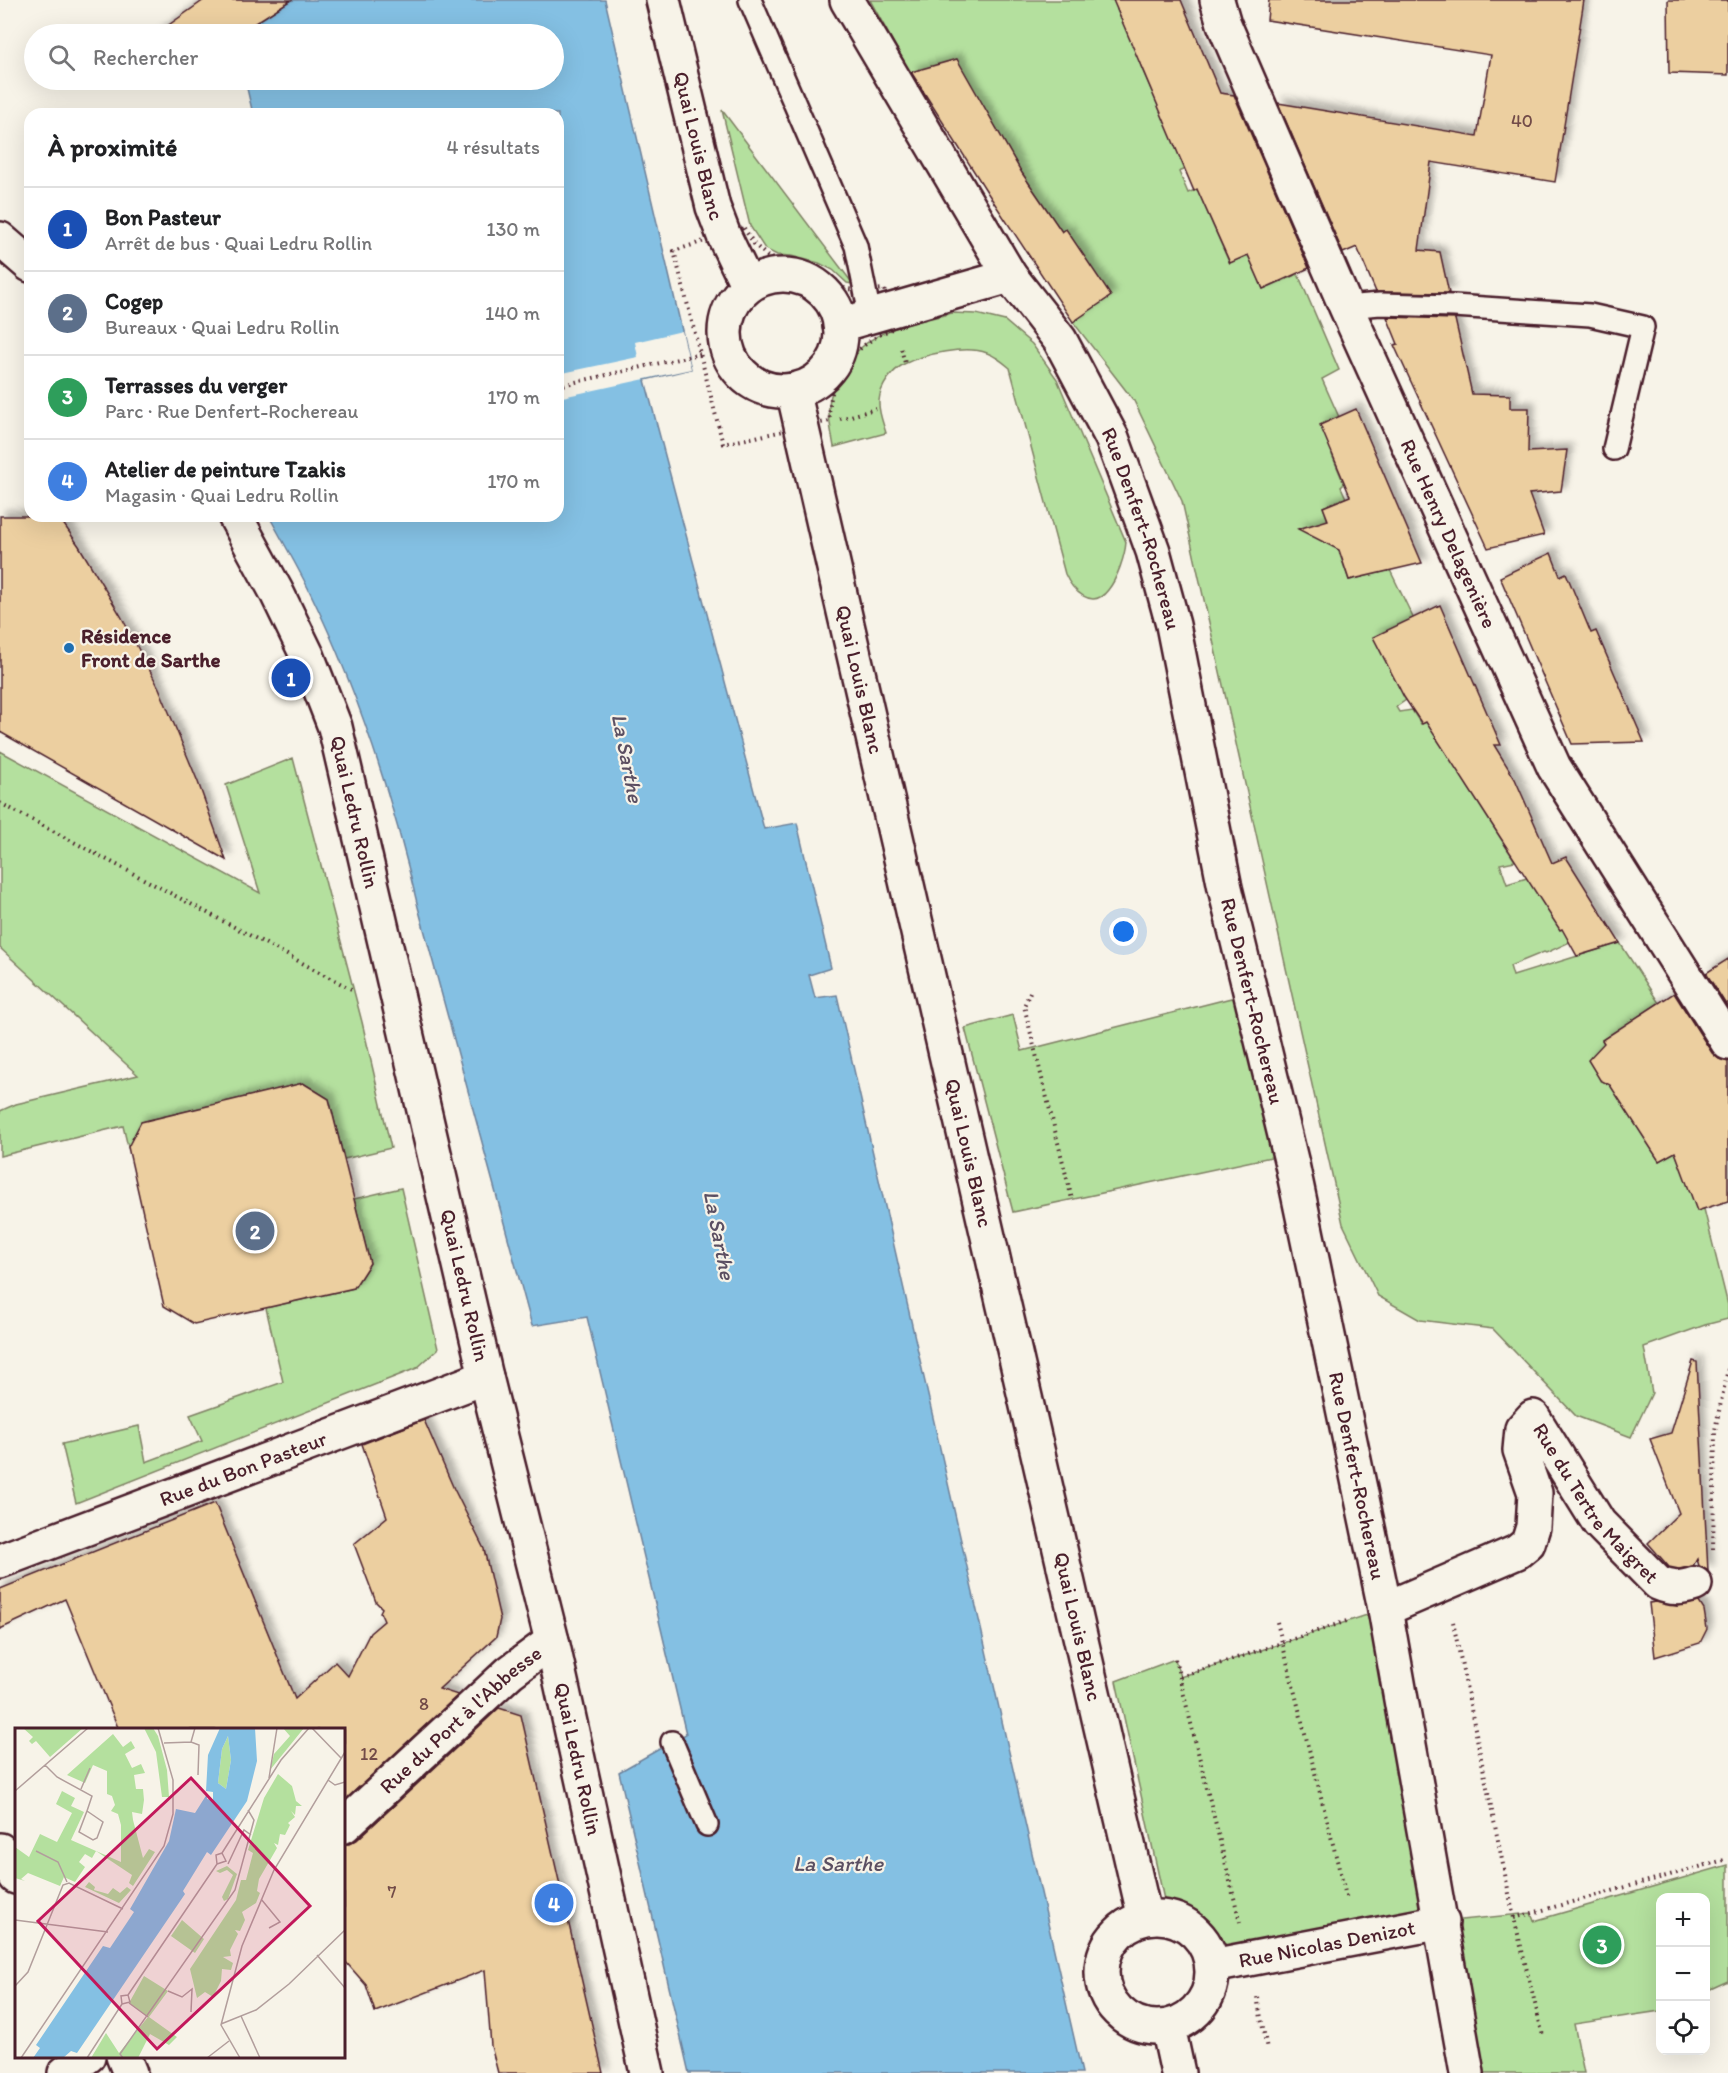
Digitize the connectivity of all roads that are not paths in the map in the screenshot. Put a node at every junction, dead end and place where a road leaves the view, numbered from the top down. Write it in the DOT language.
graph roads {
  1 [pos="663,0"];
  2 [pos="750,0"];
  3 [pos="847,0"];
  4 [pos="1217,0"];
  5 [pos="0,239"];
  6 [pos="24,260"];
  7 [pos="1010,276"];
  8 [pos="748,286"];
  9 [pos="1346,307"];
  10 [pos="855,320"];
  11 [pos="793,390"];
  12 [pos="1614,449"];
  13 [pos="238,522"];
  14 [pos="1728,1042"];
  15 [pos="486,1377"];
  16 [pos="0,1561"];
  17 [pos="1695,1584"];
  18 [pos="1384,1609"];
  19 [pos="552,1641"];
  20 [pos="672,1742"];
  21 [pos="345,1825"];
  22 [pos="707,1825"];
  23 [pos="0,1850"];
  24 [pos="15,1875"];
  25 [pos="1145,1918"];
  26 [pos="1442,1922"];
  27 [pos="1212,1966"];
  28 [pos="1168,2027"];
  29 [pos="85,2058"];
  30 [pos="124,2058"];
  31 [pos="65,2073"];
  32 [pos="130,2073"];
  33 [pos="647,2073"];
  34 [pos="1178,2073"];
  35 [pos="1467,2073"];
  1 -- 8 [label="street, Quai Louis Blanc"];
  2 -- 10 [label="lane"];
  3 -- 7 [label="street, Rue Denfert-Rochereau"];
  4 -- 9 [label="street, Rue Henry Delagenière"];
  5 -- 6 [label="street"];
  7 -- 10 [label="street"];
  7 -- 18 [label="street, Rue Denfert-Rochereau"];
  8 -- 10 [label="street"];
  8 -- 11 [label="street"];
  9 -- 12 [label="lane"];
  9 -- 14 [label="street, Rue Henry Delagenière"];
  10 -- 11 [label="street"];
  11 -- 25 [label="street, Quai Louis Blanc"];
  13 -- 15 [label="street, Quai Ledru Rollin"];
  15 -- 16 [label="street, Rue du Bon Pasteur"];
  15 -- 19 [label="street, Quai Ledru Rollin"];
  17 -- 18 [label="street, Rue du Tertre Maigret"];
  18 -- 26 [label="street, Rue Denfert-Rochereau"];
  19 -- 21 [label="street, Rue du Port à l'Abbesse"];
  19 -- 33 [label="street, Quai Ledru Rollin"];
  20 -- 22 [label="lane"];
  23 -- 24 [label="street"];
  25 -- 27 [label="street"];
  25 -- 28 [label="street"];
  26 -- 27 [label="street, Rue Nicolas Denizot"];
  26 -- 35 [label="street, Rue Denfert-Rochereau"];
  27 -- 28 [label="street"];
  28 -- 34 [label="street"];
  29 -- 31 [label="street"];
  30 -- 32 [label="street"];
}
